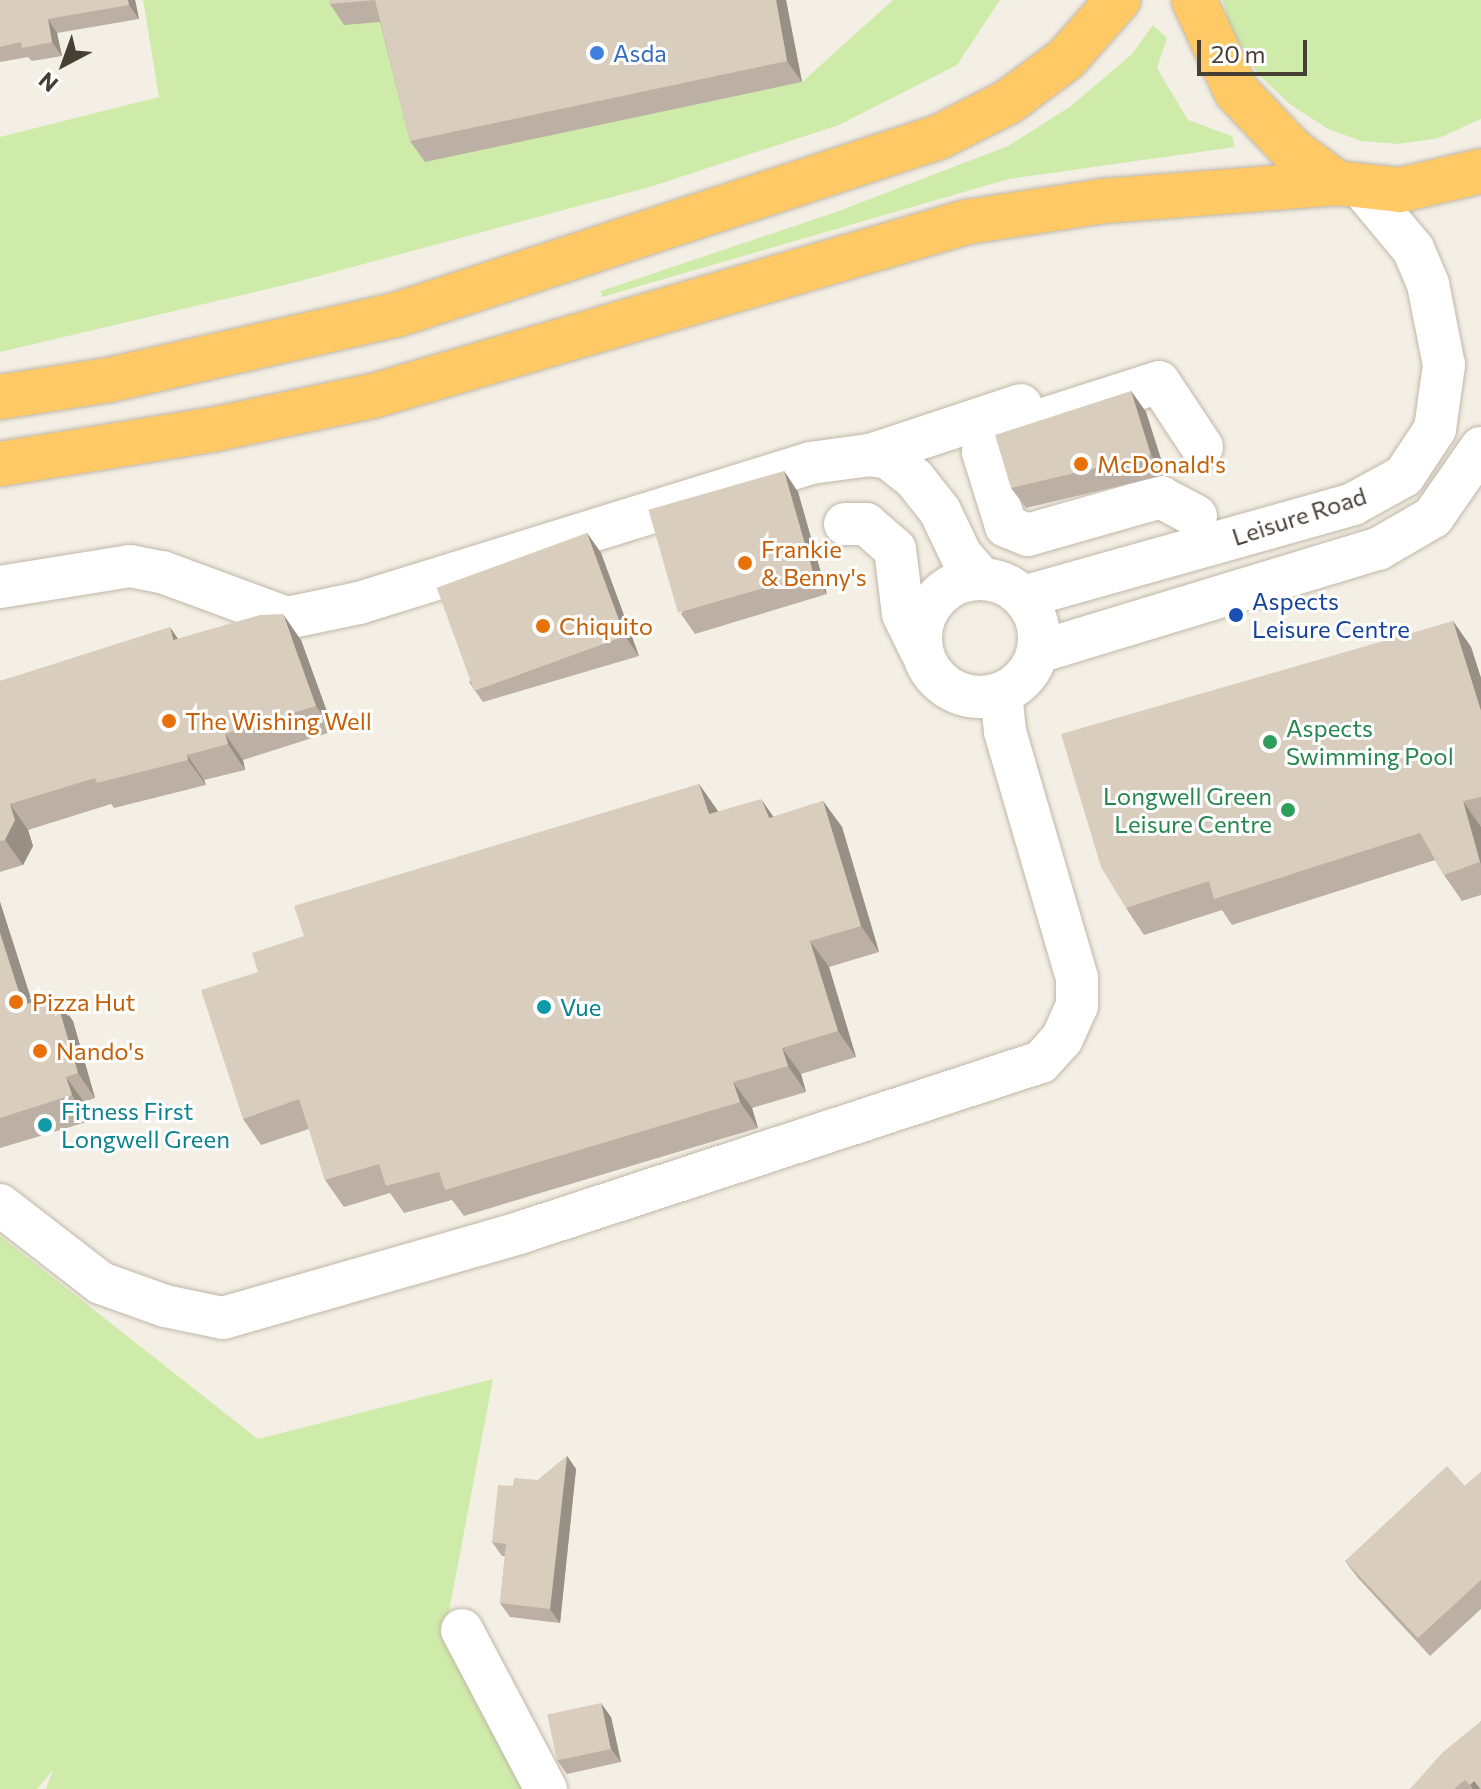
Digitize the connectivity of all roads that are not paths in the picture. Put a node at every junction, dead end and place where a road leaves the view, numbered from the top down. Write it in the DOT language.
graph roads {
  1 [pos="1118,0"];
  2 [pos="1194,0"];
  3 [pos="1481,171"];
  4 [pos="1349,186"];
  5 [pos="1061,392"];
  6 [pos="0,397"];
  7 [pos="1202,447"];
  8 [pos="1481,448"];
  9 [pos="870,455"];
  10 [pos="0,464"];
  11 [pos="1196,516"];
  12 [pos="845,524"];
  13 [pos="982,579"];
  14 [pos="0,587"];
  15 [pos="1023,597"];
  16 [pos="1038,652"];
  17 [pos="923,656"];
  18 [pos="1001,694"];
  19 [pos="0,1205"];
  20 [pos="462,1630"];
  21 [pos="546,1789"];
  1 -- 6 [label="highway"];
  2 -- 4 [label="highway"];
  3 -- 4 [label="highway"];
  4 -- 10 [label="highway"];
  4 -- 15 [label="lane, Leisure Road"];
  5 -- 9 [label="lane"];
  7 -- 11 [label="lane"];
  8 -- 16 [label="lane"];
  9 -- 13 [label="lane"];
  9 -- 14 [label="lane"];
  12 -- 17 [label="lane"];
  13 -- 15 [label="lane"];
  13 -- 17 [label="lane"];
  15 -- 16 [label="lane"];
  16 -- 18 [label="lane"];
  17 -- 18 [label="lane"];
  18 -- 19 [label="lane"];
  20 -- 21 [label="lane"];
}
